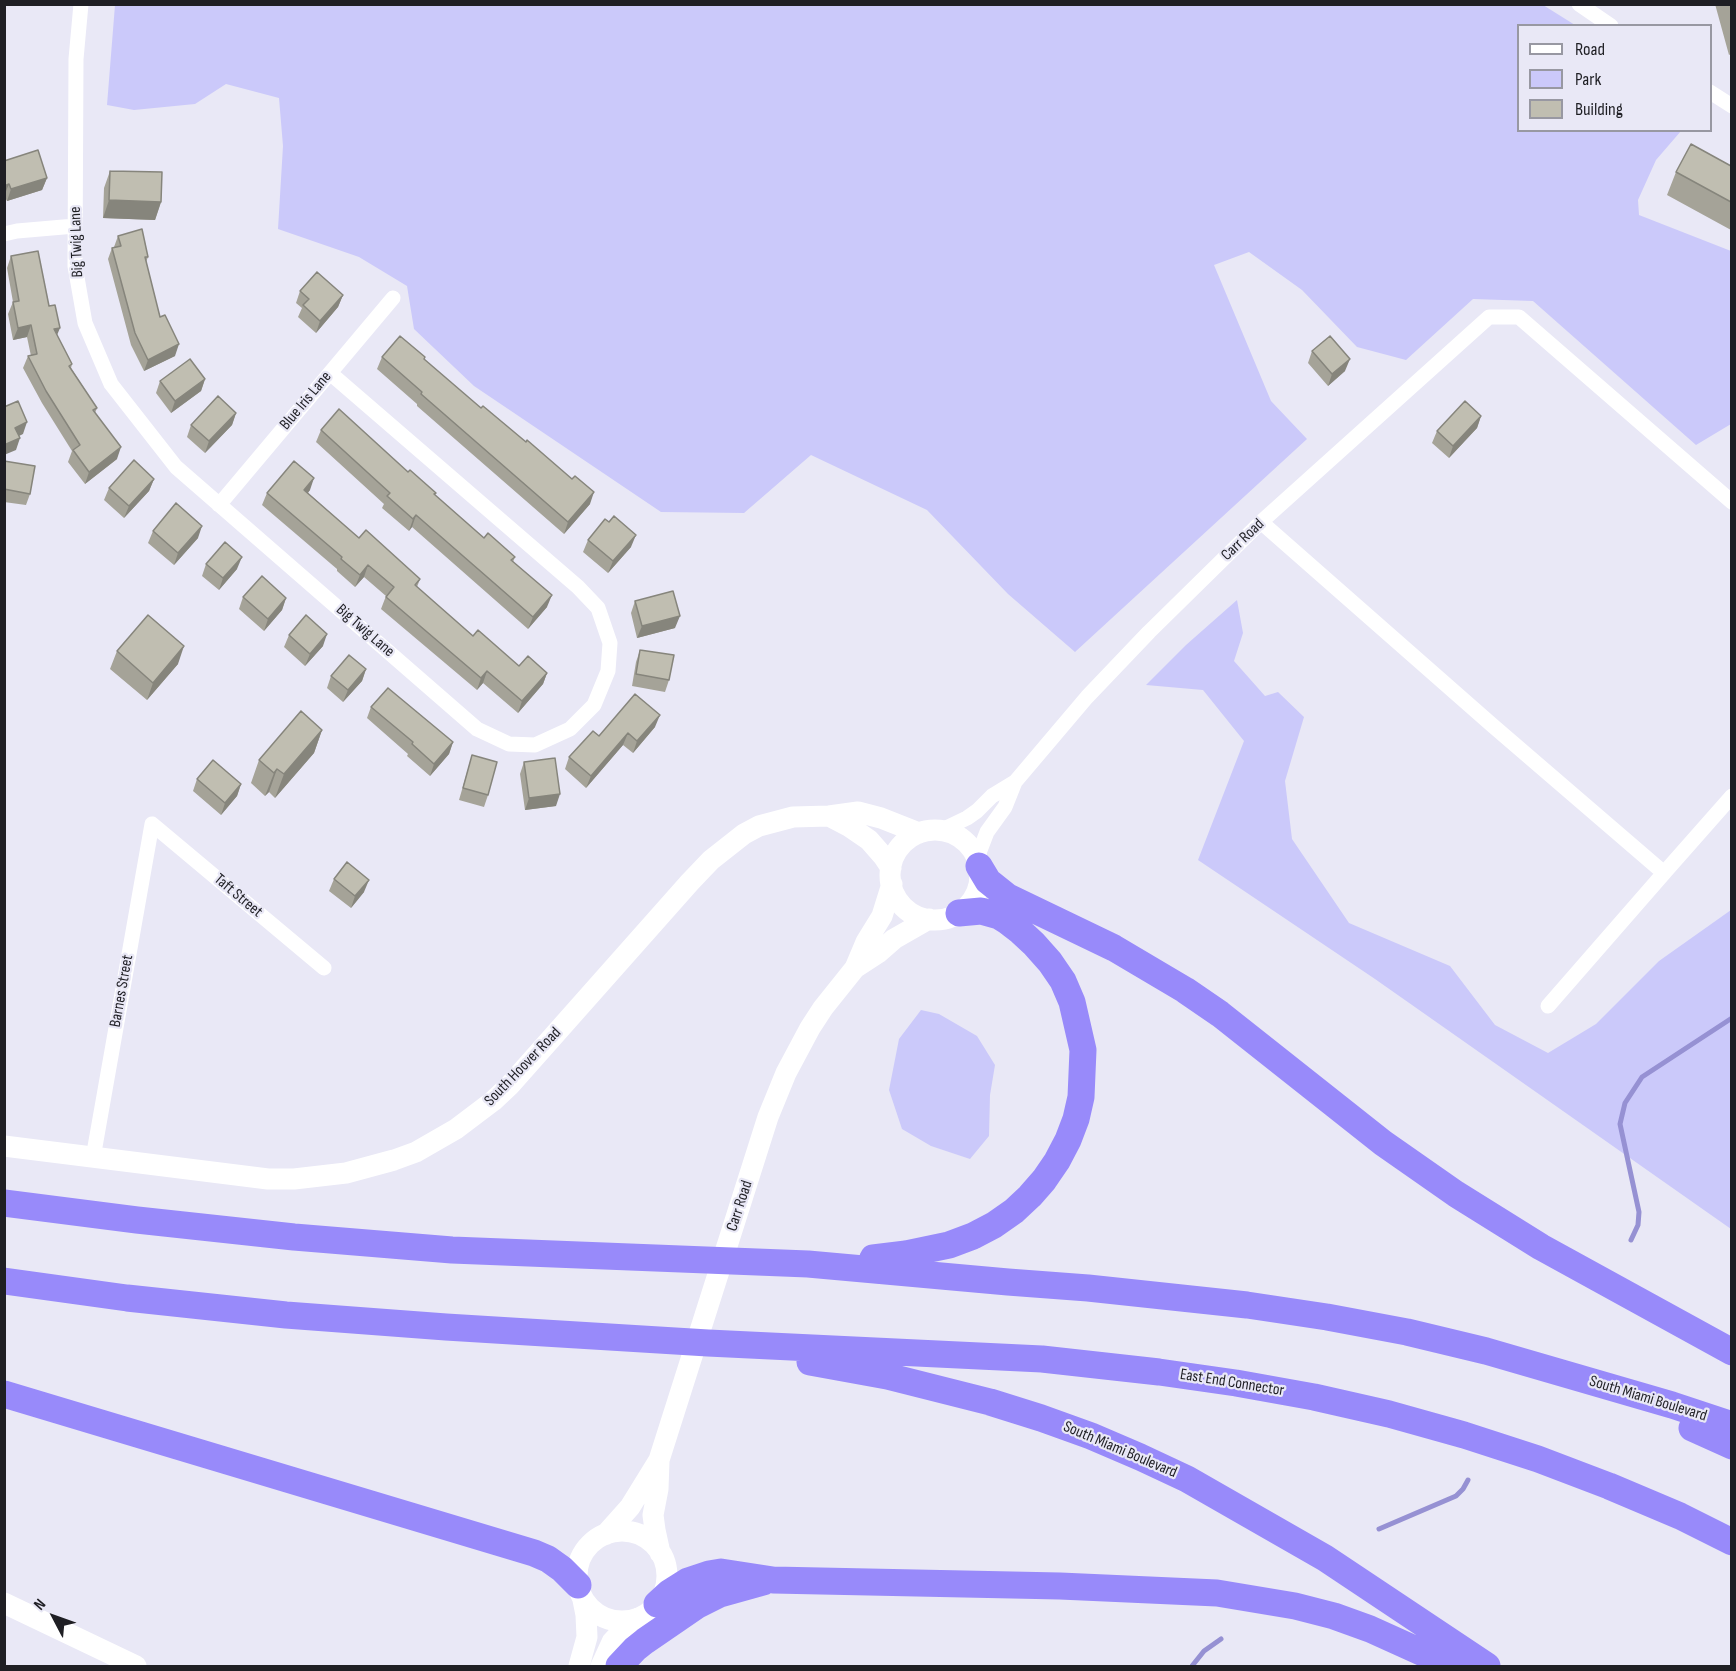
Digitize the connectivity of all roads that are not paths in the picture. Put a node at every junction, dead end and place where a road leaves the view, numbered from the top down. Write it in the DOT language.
graph roads {
  1 [pos="81,4"];
  2 [pos="1579,4"];
  3 [pos="1608,24"];
  4 [pos="1712,93"];
  5 [pos="1731,106"];
  6 [pos="75,226"];
  7 [pos="4,234"];
  8 [pos="393,298"];
  9 [pos="330,373"];
  10 [pos="1731,502"];
  11 [pos="219,504"];
  12 [pos="1261,522"];
  13 [pos="1015,782"];
  14 [pos="1731,796"];
  15 [pos="829,816"];
  16 [pos="152,824"];
  17 [pos="942,830"];
  18 [pos="919,833"];
  19 [pos="978,862"];
  20 [pos="1664,873"];
  21 [pos="891,876"];
  22 [pos="959,913"];
  23 [pos="929,919"];
  24 [pos="324,968"];
  25 [pos="855,968"];
  26 [pos="1548,1006"];
  27 [pos="4,1146"];
  28 [pos="93,1158"];
  29 [pos="4,1203"];
  30 [pos="808,1263"];
  31 [pos="4,1281"];
  32 [pos="708,1343"];
  33 [pos="1731,1352"];
  34 [pos="1565,1374"];
  35 [pos="4,1394"];
  36 [pos="1731,1425"];
  37 [pos="1731,1446"];
  38 [pos="659,1460"];
  39 [pos="605,1535"];
  40 [pos="1731,1542"];
  41 [pos="660,1553"];
  42 [pos="773,1580"];
  43 [pos="580,1592"];
  44 [pos="4,1603"];
  45 [pos="647,1611"];
  46 [pos="136,1666"];
  47 [pos="579,1666"];
  48 [pos="601,1666"];
  49 [pos="619,1666"];
  50 [pos="1452,1666"];
  51 [pos="1487,1666"];
  1 -- 6 [label="street, Big Twig Lane"];
  2 -- 3 [label="street"];
  4 -- 5 [label="street"];
  6 -- 7 [label="street"];
  6 -- 11 [label="street, Big Twig Lane"];
  8 -- 9 [label="street, Blue Iris Lane"];
  9 -- 11 [label="street, Blue Iris Lane"];
  9 -- 11 [label="street, Big Twig Lane"];
  10 -- 12 [label="street, Carr Road"];
  12 -- 13 [label="street, Carr Road"];
  12 -- 20 [label="street"];
  13 -- 17 [label="street, Carr Road"];
  13 -- 19 [label="street, Carr Road"];
  14 -- 20 [label="street"];
  15 -- 18 [label="street, South Hoover Road"];
  15 -- 21 [label="street"];
  15 -- 28 [label="street, South Hoover Road"];
  16 -- 24 [label="street, Taft Street"];
  16 -- 28 [label="street, Barnes Street"];
  17 -- 18 [label="street"];
  17 -- 19 [label="street"];
  18 -- 21 [label="street"];
  19 -- 22 [label="street"];
  19 -- 33 [label="highway"];
  20 -- 26 [label="street"];
  21 -- 23 [label="street"];
  21 -- 25 [label="street, Carr Road"];
  22 -- 23 [label="street"];
  22 -- 30 [label="highway"];
  23 -- 25 [label="street, Carr Road"];
  25 -- 38 [label="street, Carr Road"];
  27 -- 28 [label="street, South Hoover Road"];
  29 -- 30 [label="highway"];
  30 -- 34 [label="highway"];
  31 -- 32 [label="highway"];
  32 -- 40 [label="highway, East End Connector"];
  32 -- 51 [label="highway, South Miami Boulevard"];
  34 -- 36 [label="highway, South Miami Boulevard"];
  34 -- 37 [label="highway"];
  35 -- 43 [label="highway"];
  38 -- 39 [label="street, Carr Road"];
  38 -- 41 [label="street, Carr Road"];
  39 -- 41 [label="street"];
  39 -- 43 [label="street"];
  41 -- 45 [label="street"];
  42 -- 45 [label="highway"];
  42 -- 49 [label="highway"];
  42 -- 50 [label="highway"];
  43 -- 45 [label="street"];
  43 -- 47 [label="street"];
  44 -- 46 [label="street"];
  45 -- 48 [label="street"];
}
